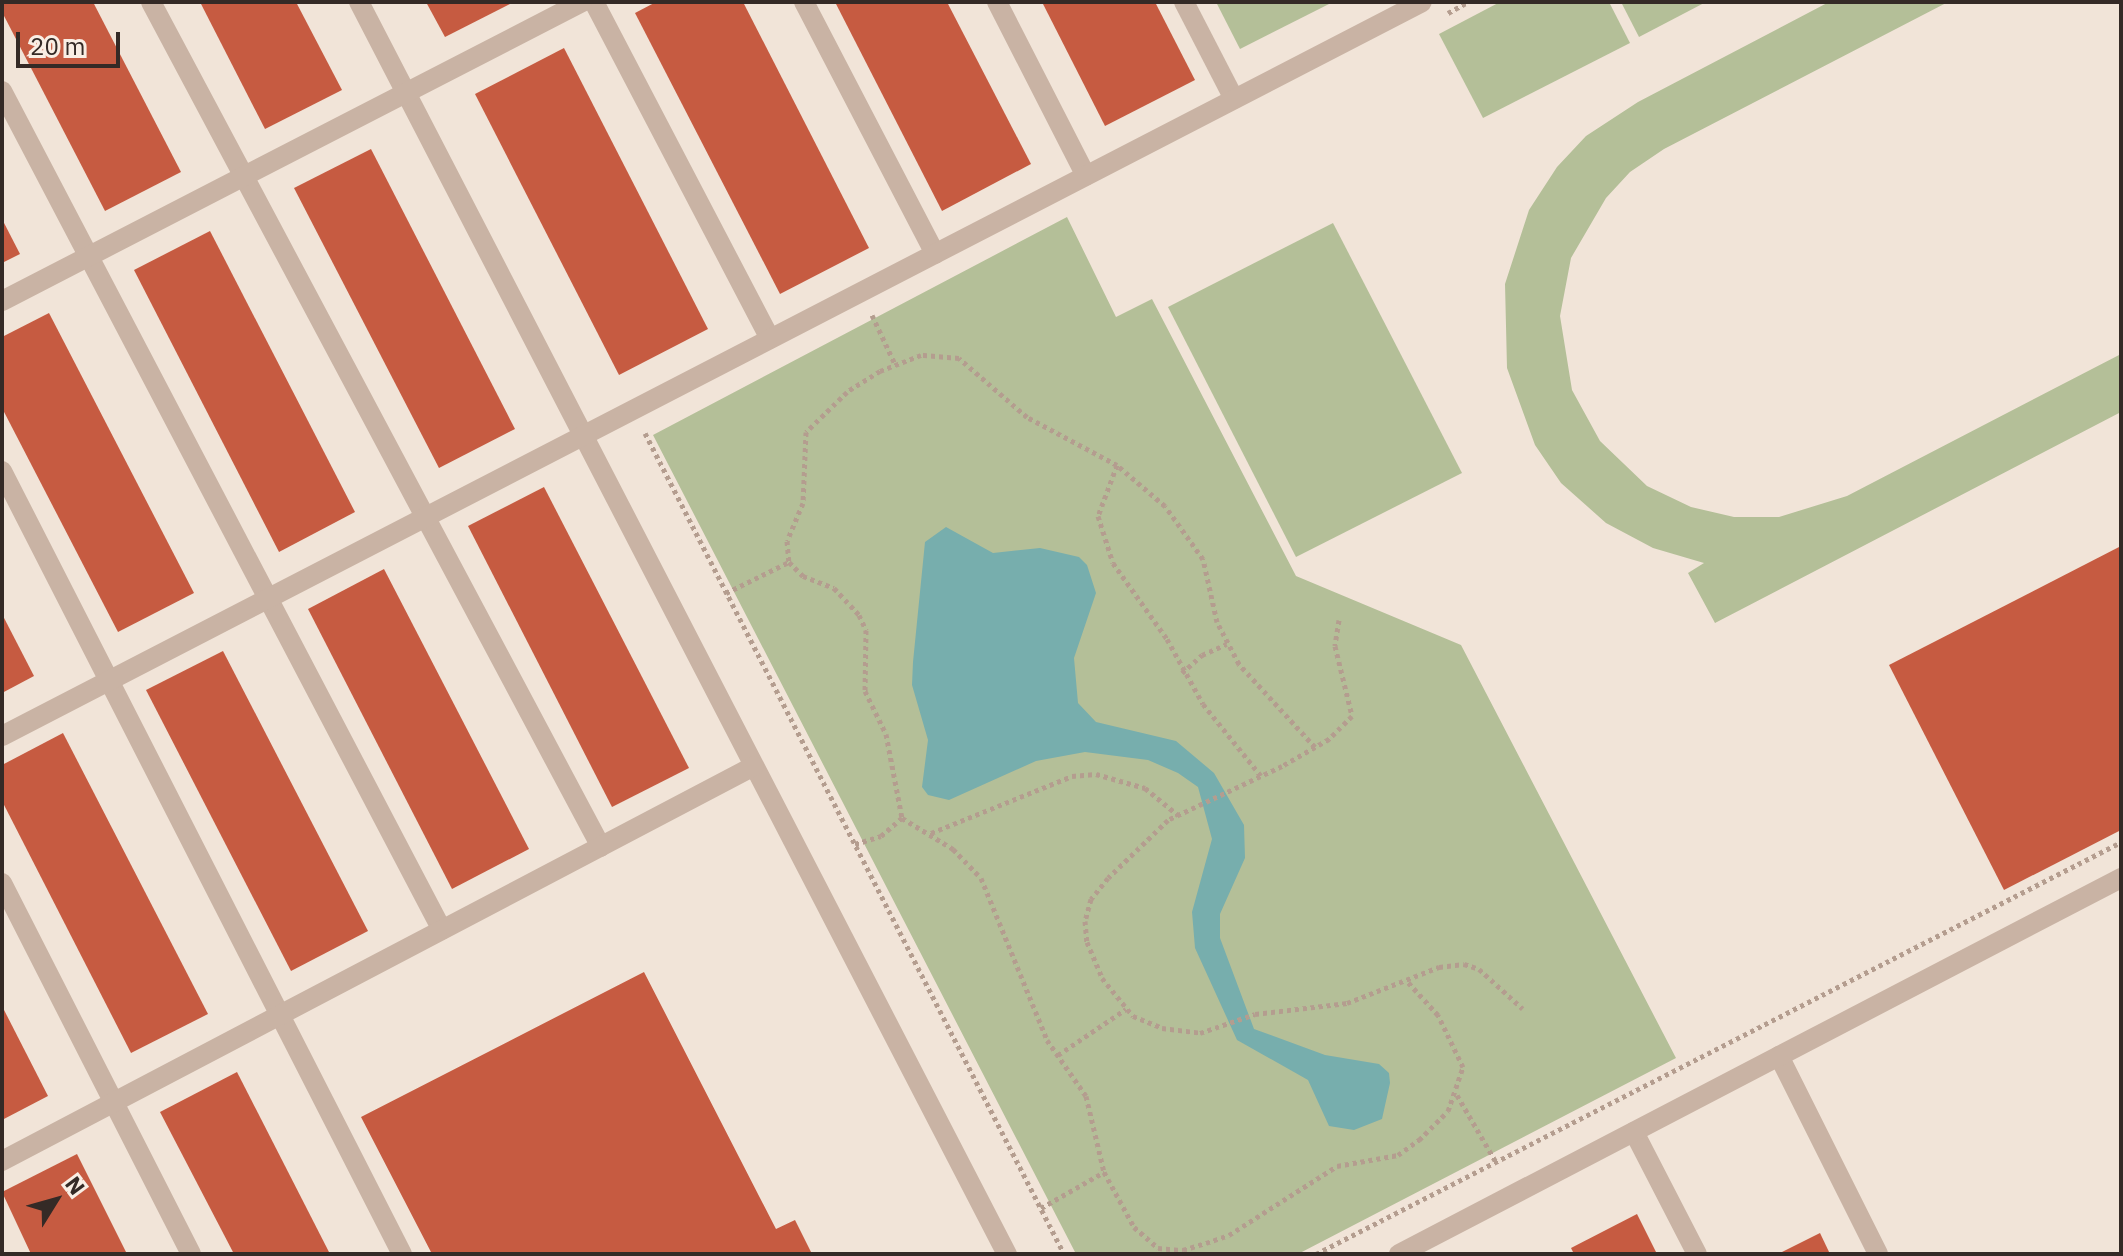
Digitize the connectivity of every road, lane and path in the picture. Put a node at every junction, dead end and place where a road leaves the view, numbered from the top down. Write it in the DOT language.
graph roads {
  1 [pos="151,2"];
  2 [pos="359,2"];
  3 [pos="582,2"];
  4 [pos="594,2"];
  5 [pos="804,2"];
  6 [pos="997,2"];
  7 [pos="1184,2"];
  8 [pos="1422,2"];
  9 [pos="1468,2"];
  10 [pos="1441,16"];
  11 [pos="2,91"];
  12 [pos="406,93"];
  13 [pos="1234,99"];
  14 [pos="244,176"];
  15 [pos="1086,176"];
  16 [pos="935,254"];
  17 [pos="89,256"];
  18 [pos="2,301"];
  19 [pos="885,306"];
  20 [pos="871,314"];
  21 [pos="857,321"];
  22 [pos="770,339"];
  23 [pos="895,364"];
  24 [pos="658,423"];
  25 [pos="583,435"];
  26 [pos="1117,465"];
  27 [pos="2,471"];
  28 [pos="425,517"];
  29 [pos="789,562"];
  30 [pos="726,593"];
  31 [pos="268,599"];
  32 [pos="1339,620"];
  33 [pos="1227,644"];
  34 [pos="1182,673"];
  35 [pos="109,681"];
  36 [pos="2,736"];
  37 [pos="1315,747"];
  38 [pos="754,766"];
  39 [pos="1261,776"];
  40 [pos="1178,815"];
  41 [pos="902,818"];
  42 [pos="930,833"];
  43 [pos="2121,842"];
  44 [pos="855,844"];
  45 [pos="601,847"];
  46 [pos="2121,878"];
  47 [pos="2,883"];
  48 [pos="442,930"];
  49 [pos="1406,980"];
  50 [pos="1126,1009"];
  51 [pos="1523,1009"];
  52 [pos="280,1015"];
  53 [pos="1058,1055"];
  54 [pos="1779,1056"];
  55 [pos="1457,1095"];
  56 [pos="114,1102"];
  57 [pos="1634,1132"];
  58 [pos="2,1161"];
  59 [pos="1496,1162"];
  60 [pos="1104,1172"];
  61 [pos="1041,1208"];
  62 [pos="1184,1252"];
  63 [pos="191,1254"];
  64 [pos="402,1254"];
  65 [pos="1007,1254"];
  66 [pos="1064,1254"];
  67 [pos="1316,1254"];
  68 [pos="1399,1254"];
  69 [pos="1697,1254"];
  70 [pos="1878,1254"];
  1 -- 14 [label="lane"];
  2 -- 12 [label="lane"];
  3 -- 12 [label="lane"];
  4 -- 22 [label="lane"];
  5 -- 16 [label="lane"];
  6 -- 15 [label="lane"];
  7 -- 13 [label="lane"];
  8 -- 13 [label="lane"];
  9 -- 10 [label="path"];
  11 -- 17 [label="lane"];
  12 -- 14 [label="lane"];
  12 -- 25 [label="lane"];
  13 -- 15 [label="lane"];
  14 -- 17 [label="lane"];
  14 -- 28 [label="lane"];
  15 -- 16 [label="lane"];
  16 -- 22 [label="lane"];
  17 -- 18 [label="lane"];
  17 -- 31 [label="lane"];
  19 -- 20 [label="path"];
  20 -- 21 [label="path"];
  20 -- 23 [label="path"];
  22 -- 25 [label="lane"];
  23 -- 26 [label="path"];
  23 -- 29 [label="path"];
  24 -- 30 [label="path"];
  25 -- 28 [label="lane"];
  25 -- 38 [label="lane"];
  26 -- 33 [label="path"];
  26 -- 34 [label="path"];
  27 -- 35 [label="lane"];
  28 -- 31 [label="lane"];
  28 -- 45 [label="lane"];
  29 -- 30 [label="path"];
  29 -- 41 [label="path"];
  30 -- 44 [label="path"];
  31 -- 35 [label="lane"];
  31 -- 48 [label="lane"];
  32 -- 37 [label="path"];
  33 -- 34 [label="path"];
  33 -- 37 [label="path"];
  34 -- 39 [label="path"];
  35 -- 36 [label="lane"];
  35 -- 52 [label="lane"];
  37 -- 39 [label="path"];
  38 -- 45 [label="lane"];
  38 -- 65 [label="lane"];
  39 -- 40 [label="path"];
  40 -- 42 [label="path"];
  40 -- 50 [label="path"];
  41 -- 42 [label="path"];
  41 -- 44 [label="path"];
  42 -- 53 [label="path"];
  43 -- 59 [label="path"];
  44 -- 61 [label="path"];
  45 -- 48 [label="lane"];
  46 -- 54 [label="lane"];
  47 -- 56 [label="lane"];
  48 -- 52 [label="lane"];
  49 -- 50 [label="path"];
  49 -- 51 [label="path"];
  49 -- 55 [label="path"];
  50 -- 53 [label="path"];
  52 -- 56 [label="lane"];
  52 -- 64 [label="lane"];
  53 -- 60 [label="path"];
  54 -- 57 [label="lane"];
  54 -- 70 [label="lane"];
  55 -- 59 [label="path"];
  55 -- 62 [label="path"];
  56 -- 58 [label="lane"];
  56 -- 63 [label="lane"];
  57 -- 68 [label="lane"];
  57 -- 69 [label="lane"];
  59 -- 67 [label="path"];
  60 -- 61 [label="path"];
  60 -- 62 [label="path"];
  61 -- 66 [label="path"];
}
